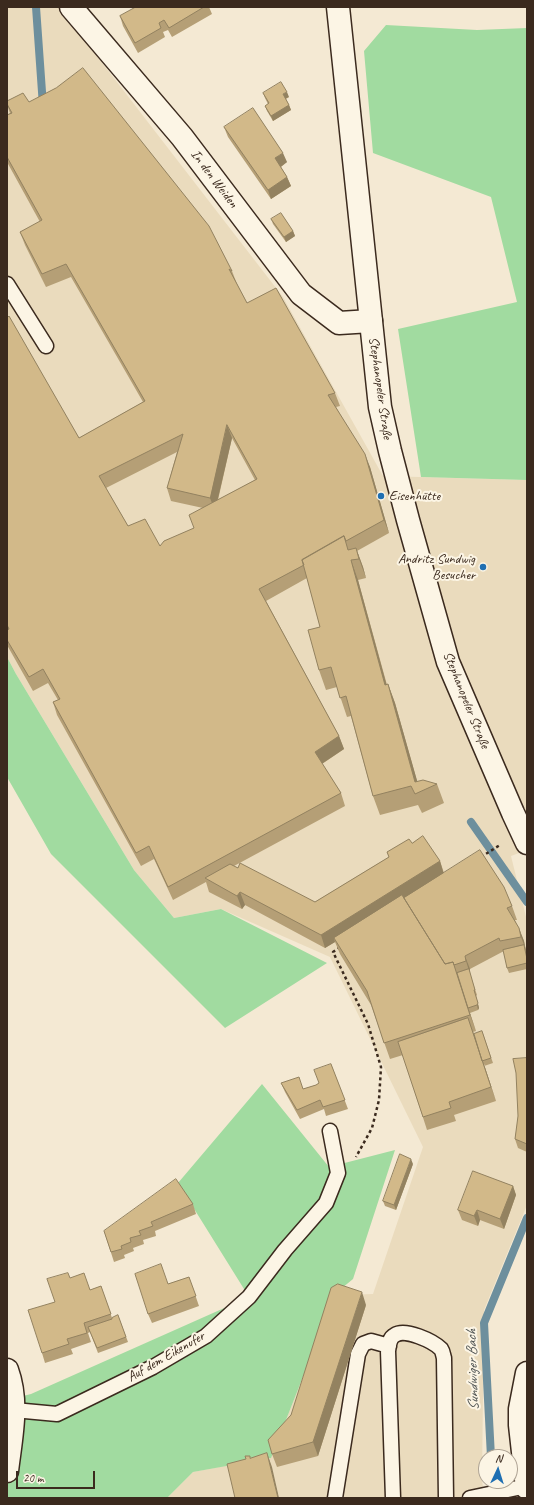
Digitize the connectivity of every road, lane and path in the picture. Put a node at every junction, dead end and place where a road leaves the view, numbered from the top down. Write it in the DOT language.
graph roads {
  1 [pos="72,7"];
  2 [pos="338,7"];
  3 [pos="7,284"];
  4 [pos="371,321"];
  5 [pos="46,346"];
  6 [pos="525,838"];
  7 [pos="480,858"];
  8 [pos="345,944"];
  9 [pos="330,1131"];
  10 [pos="356,1158"];
  11 [pos="389,1346"];
  12 [pos="7,1370"];
  13 [pos="527,1373"];
  14 [pos="14,1410"];
  15 [pos="7,1471"];
  16 [pos="527,1487"];
  17 [pos="474,1497"];
  18 [pos="335,1498"];
  19 [pos="393,1498"];
  20 [pos="446,1498"];
  1 -- 4 [label="street, In den Weiden"];
  2 -- 4 [label="street, Stephanopeler Straße"];
  3 -- 5 [label="lane"];
  4 -- 6 [label="street, Stephanopeler Straße"];
  6 -- 7 [label="path"];
  8 -- 10 [label="path"];
  9 -- 14 [label="lane, Auf dem Eikenufer"];
  11 -- 18 [label="lane"];
  11 -- 19 [label="lane"];
  11 -- 20 [label="lane"];
  12 -- 14 [label="street"];
  13 -- 16 [label="street"];
  14 -- 15 [label="street"];
  16 -- 17 [label="lane"];
}
